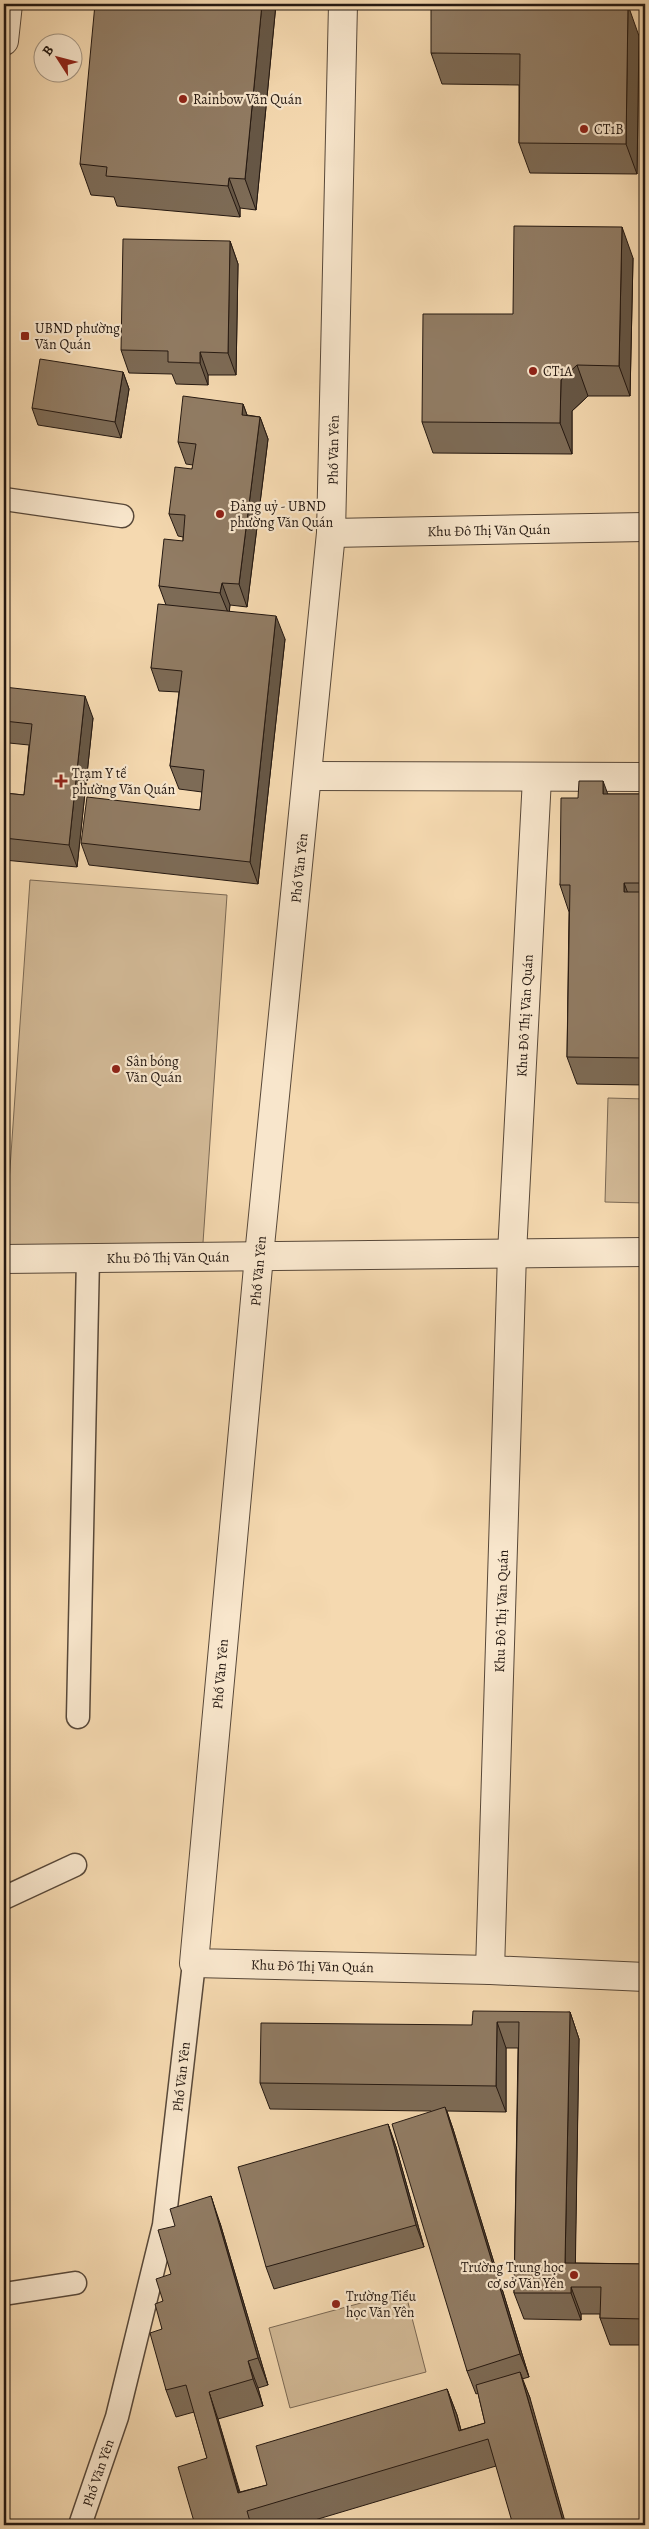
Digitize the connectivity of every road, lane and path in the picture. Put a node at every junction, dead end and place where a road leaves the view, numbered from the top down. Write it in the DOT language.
graph roads {
  1 [pos="8,4"];
  2 [pos="343,4"];
  3 [pos="4,41"];
  4 [pos="4,499"];
  5 [pos="122,516"];
  6 [pos="645,527"];
  7 [pos="331,533"];
  8 [pos="309,776"];
  9 [pos="645,777"];
  10 [pos="537,778"];
  11 [pos="645,1252"];
  12 [pos="512,1254"];
  13 [pos="259,1256"];
  14 [pos="88,1258"];
  15 [pos="4,1259"];
  16 [pos="78,1717"];
  17 [pos="75,1865"];
  18 [pos="4,1898"];
  19 [pos="194,1962"];
  20 [pos="490,1970"];
  21 [pos="645,1977"];
  22 [pos="75,2283"];
  23 [pos="4,2294"];
  24 [pos="80,2525"];
  1 -- 3 [label="street"];
  2 -- 7 [label="street, Phố Văn Yên"];
  4 -- 5 [label="lane"];
  6 -- 7 [label="street, Khu Đô Thị Văn Quán"];
  7 -- 8 [label="street, Phố Văn Yên"];
  8 -- 10 [label="street"];
  8 -- 13 [label="street, Phố Văn Yên"];
  9 -- 10 [label="street"];
  10 -- 12 [label="street, Khu Đô Thị Văn Quán"];
  11 -- 12 [label="street, Khu Đô Thị Văn Quán"];
  12 -- 13 [label="street, Khu Đô Thị Văn Quán"];
  12 -- 20 [label="street, Khu Đô Thị Văn Quán"];
  13 -- 14 [label="street, Khu Đô Thị Văn Quán"];
  13 -- 19 [label="street, Phố Văn Yên"];
  14 -- 15 [label="street, Khu Đô Thị Văn Quán"];
  14 -- 16 [label="lane"];
  17 -- 18 [label="lane"];
  19 -- 20 [label="street, Khu Đô Thị Văn Quán"];
  19 -- 24 [label="lane, Phố Văn Yên"];
  20 -- 21 [label="street, Khu Đô Thị Văn Quán"];
  22 -- 23 [label="lane"];
}
